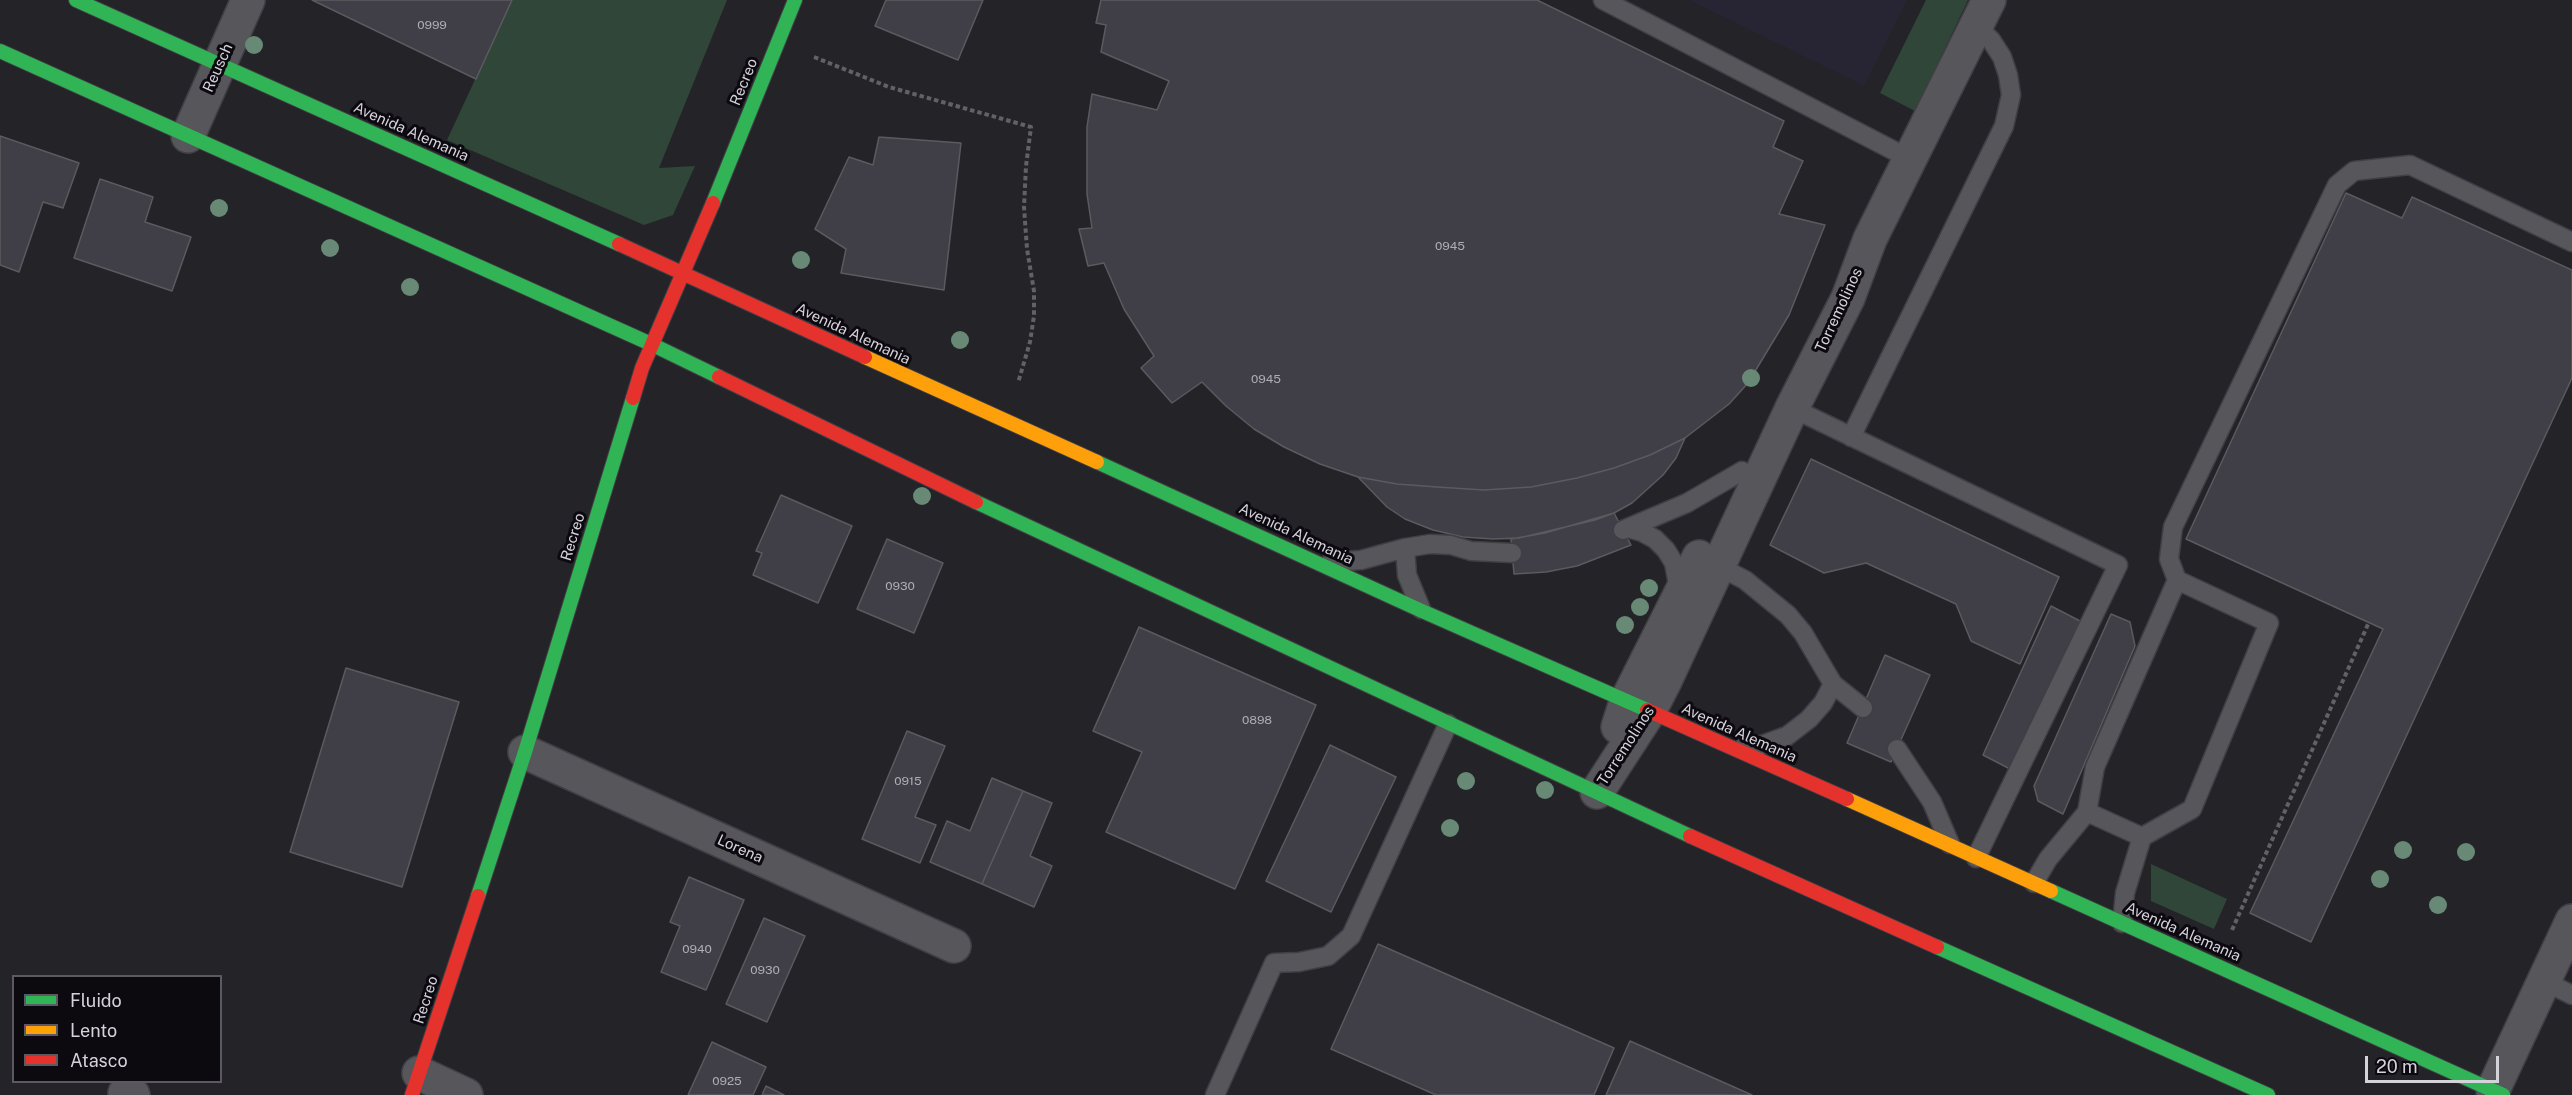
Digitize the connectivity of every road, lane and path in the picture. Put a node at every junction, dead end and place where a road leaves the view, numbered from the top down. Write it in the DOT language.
graph roads {
  1 [pos="76,0"];
  2 [pos="249,0"];
  3 [pos="795,0"];
  4 [pos="1603,0"];
  5 [pos="1982,13"];
  6 [pos="777,43"];
  7 [pos="0,51"];
  8 [pos="220,65"];
  9 [pos="188,136"];
  10 [pos="1910,159"];
  11 [pos="1870,239"];
  12 [pos="2572,242"];
  13 [pos="684,272"];
  14 [pos="651,344"];
  15 [pos="1792,408"];
  16 [pos="1002,420"];
  17 [pos="1851,437"];
  18 [pos="1742,471"];
  19 [pos="1405,548"];
  20 [pos="1512,553"];
  21 [pos="1314,561"];
  22 [pos="1718,566"];
  23 [pos="2176,580"];
  24 [pos="1680,594"];
  25 [pos="1422,611"];
  26 [pos="2369,622"];
  27 [pos="1833,684"];
  28 [pos="1638,707"];
  29 [pos="1863,708"];
  30 [pos="1448,724"];
  31 [pos="1735,748"];
  32 [pos="1897,749"];
  33 [pos="525,752"];
  34 [pos="1597,792"];
  35 [pos="2087,812"];
  36 [pos="2142,837"];
  37 [pos="1951,846"];
  38 [pos="1976,858"];
  39 [pos="2034,883"];
  40 [pos="2572,921"];
  41 [pos="2122,923"];
  42 [pos="2228,939"];
  43 [pos="954,946"];
  44 [pos="2558,988"];
  45 [pos="416,1084"];
  46 [pos="2498,1093"];
  47 [pos="466,1095"];
  48 [pos="1215,1095"];
  49 [pos="2268,1095"];
  1 -- 8 [label="main road, Avenida Alemania"];
  2 -- 8 [label="street, Reusch"];
  3 -- 6 [label="main road, Recreo"];
  4 -- 10 [label="lane"];
  5 -- 10 [label="street, Torremolinos"];
  5 -- 17 [label="lane"];
  6 -- 13 [label="main road, Recreo"];
  6 -- 16 [label="path"];
  7 -- 9 [label="main road"];
  8 -- 9 [label="street, Reusch"];
  8 -- 13 [label="main road, Avenida Alemania"];
  9 -- 14 [label="main road"];
  10 -- 11 [label="street, Torremolinos"];
  11 -- 15 [label="street, Torremolinos"];
  11 -- 18 [label="street, Torremolinos"];
  12 -- 23 [label="lane"];
  13 -- 14 [label="main road, Recreo"];
  13 -- 16 [label="main road, Avenida Alemania"];
  14 -- 30 [label="main road"];
  14 -- 33 [label="main road, Recreo"];
  15 -- 17 [label="lane"];
  15 -- 22 [label="street, Torremolinos"];
  16 -- 21 [label="main road, Avenida Alemania"];
  17 -- 38 [label="lane"];
  18 -- 24 [label="street, Torremolinos"];
  18 -- 24 [label="lane"];
  19 -- 20 [label="lane"];
  19 -- 21 [label="lane"];
  19 -- 25 [label="lane"];
  21 -- 25 [label="main road, Avenida Alemania"];
  22 -- 27 [label="lane"];
  22 -- 28 [label="street, Torremolinos"];
  23 -- 35 [label="lane"];
  23 -- 36 [label="lane"];
  24 -- 28 [label="street, Torremolinos"];
  25 -- 28 [label="main road, Avenida Alemania"];
  26 -- 42 [label="path"];
  27 -- 29 [label="lane"];
  27 -- 31 [label="lane"];
  28 -- 31 [label="main road, Avenida Alemania"];
  28 -- 34 [label="street, Torremolinos"];
  30 -- 34 [label="main road"];
  30 -- 48 [label="lane"];
  31 -- 37 [label="main road, Avenida Alemania"];
  32 -- 37 [label="lane"];
  33 -- 43 [label="street, Lorena"];
  33 -- 45 [label="main road, Recreo"];
  34 -- 49 [label="main road"];
  35 -- 36 [label="lane"];
  35 -- 39 [label="lane"];
  36 -- 41 [label="lane"];
  37 -- 38 [label="main road, Avenida Alemania"];
  38 -- 39 [label="main road, Avenida Alemania"];
  39 -- 41 [label="main road, Avenida Alemania"];
  40 -- 44 [label="street"];
  41 -- 46 [label="main road, Avenida Alemania"];
  44 -- 46 [label="street"];
  45 -- 47 [label="street"];
}
